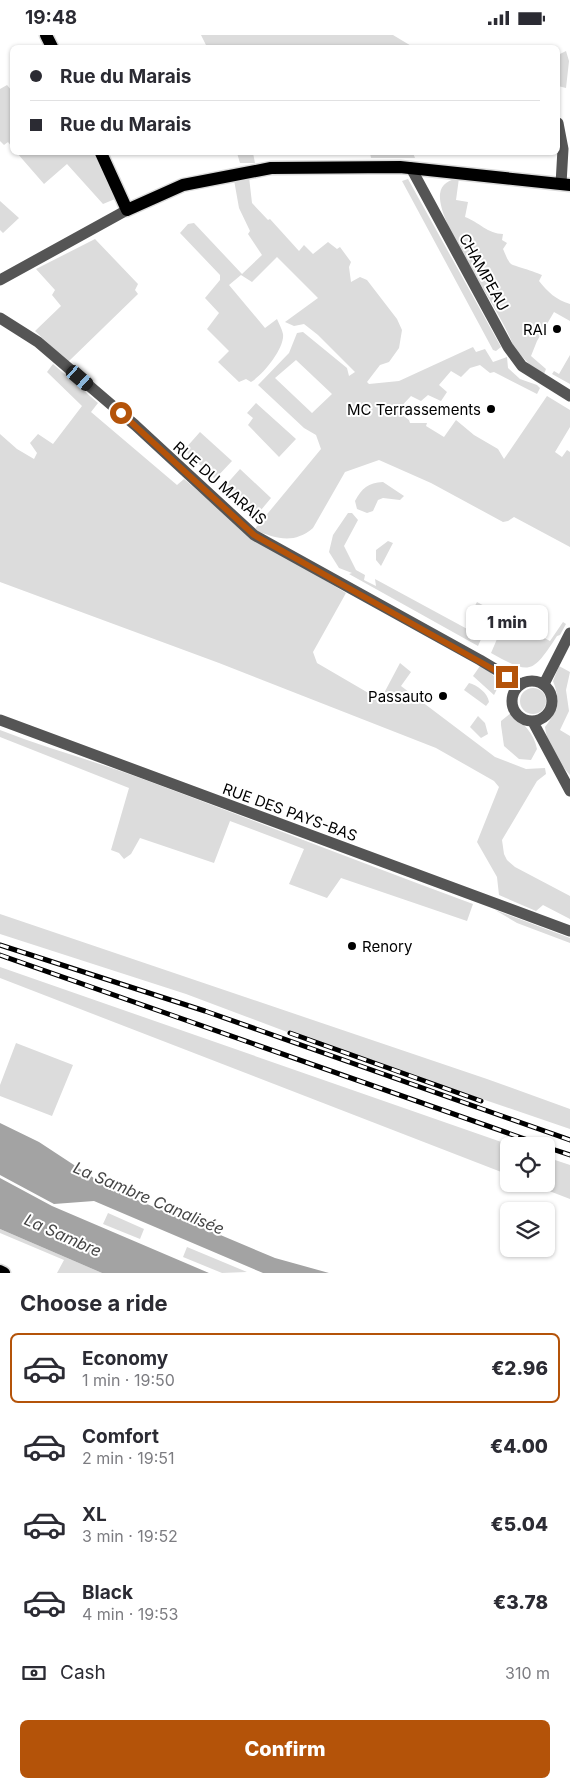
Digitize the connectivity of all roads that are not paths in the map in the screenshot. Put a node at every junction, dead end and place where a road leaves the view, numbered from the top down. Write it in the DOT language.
graph roads {
  1 [pos="560,133"];
  2 [pos="102,155"];
  3 [pos="411,168"];
  4 [pos="566,185"];
  5 [pos="127,210"];
  6 [pos="0,280"];
  7 [pos="0,318"];
  8 [pos="570,396"];
  9 [pos="570,633"];
  10 [pos="520,684"];
  11 [pos="544,684"];
  12 [pos="0,720"];
  13 [pos="533,722"];
  14 [pos="570,791"];
  15 [pos="570,931"];
  16 [pos="0,1271"];
  17 [pos="4,1273"];
  1 -- 4 [label="street"];
  2 -- 5 [label="main road"];
  3 -- 4 [label="main road"];
  3 -- 5 [label="main road"];
  3 -- 8 [label="street, CHAMPEAU"];
  5 -- 6 [label="street"];
  7 -- 10 [label="street, RUE DU MARAIS"];
  9 -- 11 [label="street"];
  10 -- 11 [label="street"];
  10 -- 13 [label="street"];
  11 -- 13 [label="street"];
  12 -- 15 [label="street, RUE DES PAYS-BAS"];
  13 -- 14 [label="street"];
  16 -- 17 [label="main road"];
}
